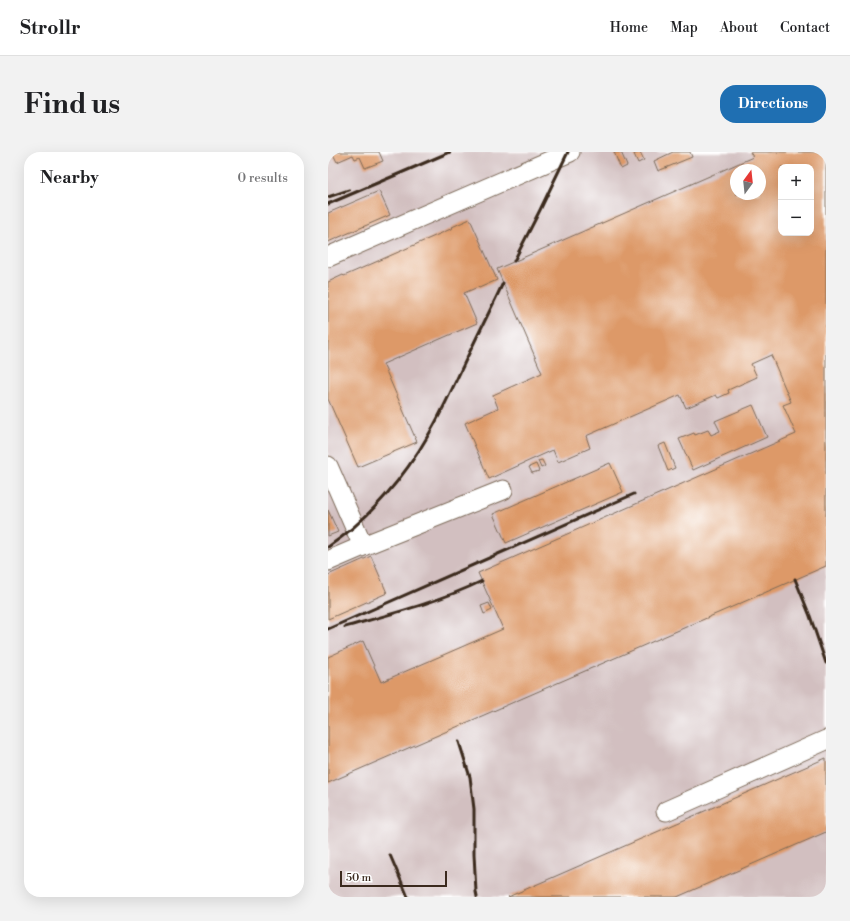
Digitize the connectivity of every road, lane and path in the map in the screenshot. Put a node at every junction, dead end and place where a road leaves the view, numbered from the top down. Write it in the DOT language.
graph roads {
  1 [pos="570,152"];
  2 [pos="328,257"];
  3 [pos="328,466"];
  4 [pos="503,490"];
  5 [pos="363,546"];
  6 [pos="328,561"];
  7 [pos="826,740"];
  8 [pos="666,811"];
  1 -- 2 [label="lane"];
  3 -- 5 [label="lane"];
  4 -- 5 [label="lane"];
  5 -- 6 [label="lane"];
  7 -- 8 [label="lane"];
}
